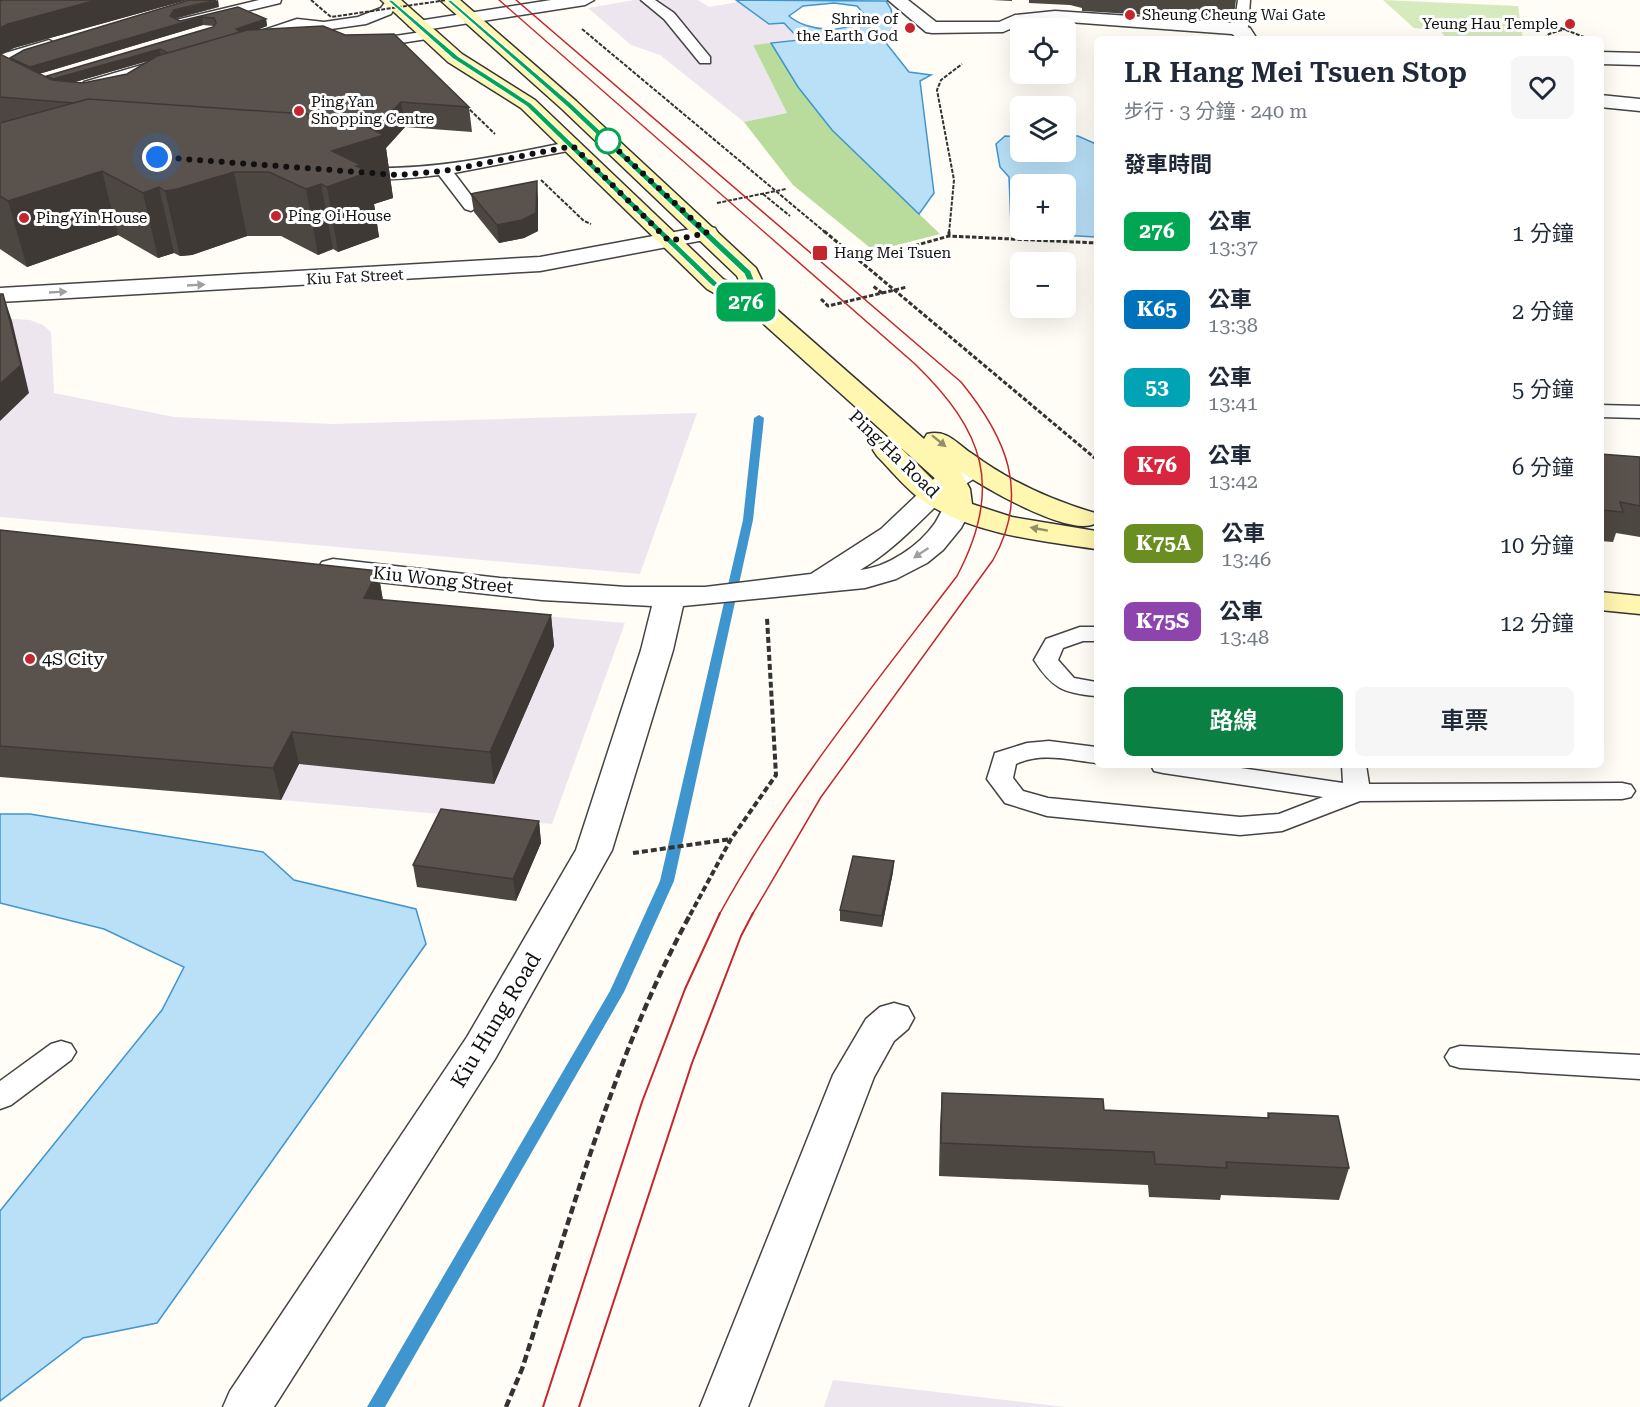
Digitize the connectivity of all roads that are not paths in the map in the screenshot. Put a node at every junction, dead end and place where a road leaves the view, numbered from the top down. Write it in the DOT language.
graph roads {
  1 [pos="448,0"];
  2 [pos="479,0"];
  3 [pos="585,0"];
  4 [pos="647,0"];
  5 [pos="897,0"];
  6 [pos="1244,0"];
  7 [pos="391,1"];
  8 [pos="280,4"];
  9 [pos="429,7"];
  10 [pos="495,14"];
  11 [pos="473,19"];
  12 [pos="302,24"];
  13 [pos="167,27"];
  14 [pos="423,31"];
  15 [pos="200,33"];
  16 [pos="457,33"];
  17 [pos="1242,35"];
  18 [pos="64,40"];
  19 [pos="274,45"];
  20 [pos="352,45"];
  21 [pos="1604,58"];
  22 [pos="1640,58"];
  23 [pos="705,60"];
  24 [pos="32,65"];
  25 [pos="9,72"];
  26 [pos="30,83"];
  27 [pos="141,85"];
  28 [pos="77,88"];
  29 [pos="514,93"];
  30 [pos="1604,101"];
  31 [pos="1640,105"];
  32 [pos="573,146"];
  33 [pos="336,171"];
  34 [pos="444,171"];
  35 [pos="471,206"];
  36 [pos="707,233"];
  37 [pos="669,241"];
  38 [pos="0,295"];
  39 [pos="765,312"];
  40 [pos="854,394"];
  41 [pos="1604,411"];
  42 [pos="1640,412"];
  43 [pos="951,479"];
  44 [pos="957,509"];
  45 [pos="1094,522"];
  46 [pos="1094,540"];
  47 [pos="307,566"];
  48 [pos="815,582"];
  49 [pos="680,596"];
  50 [pos="1604,601"];
  51 [pos="1640,605"];
  52 [pos="1094,633"];
  53 [pos="1094,689"];
  54 [pos="1094,755"];
  55 [pos="1184,768"];
  56 [pos="1354,768"];
  57 [pos="1622,791"];
  58 [pos="1357,793"];
  59 [pos="894,1018"];
  60 [pos="62,1053"];
  61 [pos="1460,1057"];
  62 [pos="1640,1067"];
  63 [pos="0,1097"];
  64 [pos="247,1407"];
  65 [pos="724,1407"];
  1 -- 11 [label="street, Ping Ha Road"];
  2 -- 10 [label="street"];
  3 -- 10 [label="street"];
  4 -- 23 [label="lane"];
  5 -- 17 [label="street"];
  6 -- 17 [label="lane"];
  7 -- 12 [label="lane"];
  7 -- 14 [label="street, Ping Ha Road"];
  8 -- 12 [label="lane"];
  8 -- 13 [label="lane"];
  8 -- 15 [label="lane"];
  9 -- 16 [label="street"];
  10 -- 11 [label="street"];
  11 -- 16 [label="street"];
  11 -- 36 [label="street, Ping Ha Road"];
  12 -- 14 [label="lane"];
  12 -- 19 [label="lane"];
  14 -- 16 [label="street"];
  14 -- 20 [label="lane"];
  14 -- 29 [label="street, Ping Ha Road"];
  16 -- 29 [label="street"];
  18 -- 25 [label="lane"];
  21 -- 22 [label="street"];
  24 -- 25 [label="lane"];
  25 -- 26 [label="lane"];
  27 -- 28 [label="lane"];
  29 -- 32 [label="street, Ping Ha Road"];
  30 -- 31 [label="street"];
  32 -- 34 [label="lane"];
  32 -- 37 [label="street, Ping Ha Road"];
  33 -- 34 [label="lane"];
  34 -- 35 [label="lane"];
  36 -- 37 [label="street, Kiu Fat Street"];
  36 -- 39 [label="street, Ping Ha Road"];
  38 -- 37 [label="street, Kiu Fat Street, one-way"];
  37 -- 39 [label="street, Ping Ha Road"];
  39 -- 40 [label="street, Ping Ha Road"];
  40 -- 43 [label="street, Ping Ha Road, one-way"];
  40 -- 43 [label="street, Ping Ha Road"];
  41 -- 42 [label="lane"];
  43 -- 44 [label="street, Ping Ha Road"];
  43 -- 45 [label="street, Ping Ha Road"];
  43 -- 48 [label="street, Kiu Wong Street"];
  46 -- 44 [label="street, Ping Ha Road, one-way"];
  44 -- 48 [label="street, Kiu Wong Street, one-way"];
  47 -- 49 [label="street, Kiu Wong Street"];
  48 -- 49 [label="street, Kiu Wong Street"];
  49 -- 64 [label="street, Kiu Hung Road"];
  50 -- 51 [label="street"];
  52 -- 53 [label="lane"];
  54 -- 58 [label="lane"];
  55 -- 58 [label="lane"];
  56 -- 58 [label="lane"];
  57 -- 58 [label="lane"];
  59 -- 65 [label="street"];
  60 -- 63 [label="lane"];
  61 -- 62 [label="lane"];
}
